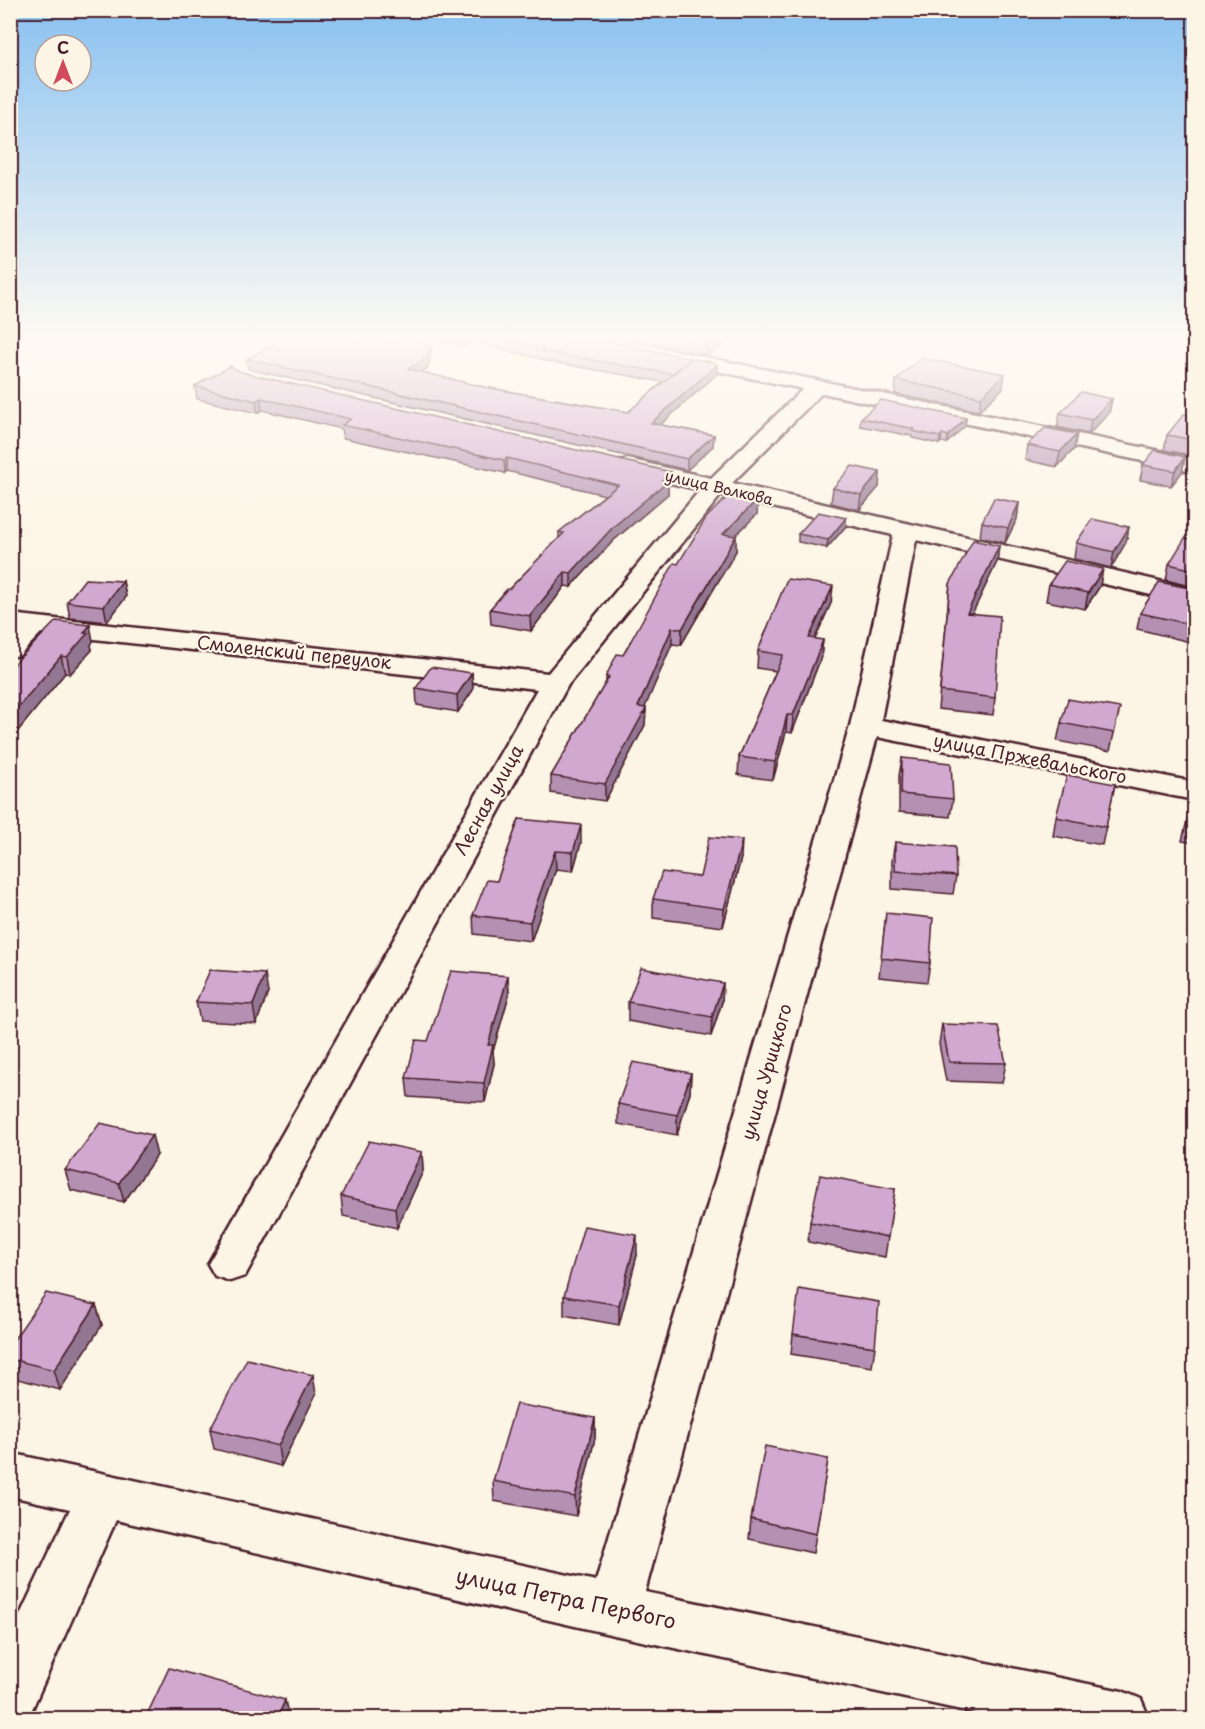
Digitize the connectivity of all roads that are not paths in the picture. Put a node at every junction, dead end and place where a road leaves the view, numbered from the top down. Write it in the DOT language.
graph roads {
  1 [pos="782,422"];
  2 [pos="988,422"];
  3 [pos="611,462"];
  4 [pos="1194,465"];
  5 [pos="715,487"];
  6 [pos="906,531"];
  7 [pos="1194,597"];
  8 [pos="22,623"];
  9 [pos="10,649"];
  10 [pos="555,682"];
  11 [pos="865,726"];
  12 [pos="1194,791"];
  13 [pos="230,1264"];
  14 [pos="10,1474"];
  15 [pos="102,1495"];
  16 [pos="614,1610"];
  17 [pos="10,1697"];
  18 [pos="1122,1719"];
  1 -- 5 [label="street, Лесная улица"];
  2 -- 4 [label="street"];
  3 -- 5 [label="street, улица Волкова"];
  5 -- 6 [label="street, улица Волкова"];
  5 -- 10 [label="street, Лесная улица"];
  6 -- 7 [label="street, улица Волкова"];
  6 -- 11 [label="street, улица Урицкого"];
  8 -- 9 [label="street, Смоленский переулок"];
  8 -- 10 [label="street, Смоленский переулок"];
  10 -- 13 [label="street, Лесная улица"];
  11 -- 12 [label="street, улица Пржевальского"];
  11 -- 16 [label="street, улица Урицкого"];
  14 -- 15 [label="street, улица Петра Первого"];
  15 -- 16 [label="street, улица Петра Первого"];
  15 -- 17 [label="street"];
  16 -- 18 [label="street, улица Петра Первого"];
}
